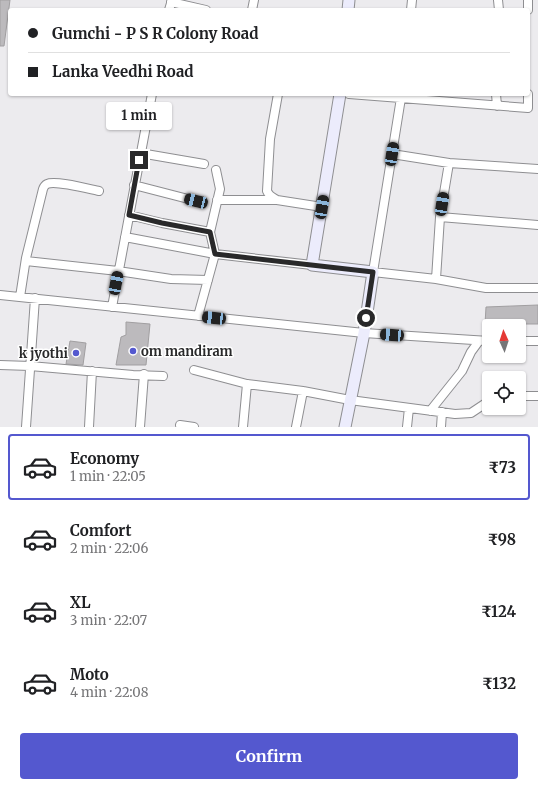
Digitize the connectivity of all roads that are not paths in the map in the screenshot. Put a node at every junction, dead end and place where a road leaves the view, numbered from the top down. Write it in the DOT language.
graph roads {
  1 [pos="171,4"];
  2 [pos="194,8"];
  3 [pos="152,96"];
  4 [pos="278,96"];
  5 [pos="340,96"];
  6 [pos="376,96"];
  7 [pos="496,96"];
  8 [pos="528,96"];
  9 [pos="401,98"];
  10 [pos="497,106"];
  11 [pos="140,153"];
  12 [pos="392,154"];
  13 [pos="449,163"];
  14 [pos="204,164"];
  15 [pos="538,169"];
  16 [pos="216,170"];
  17 [pos="134,185"];
  18 [pos="99,191"];
  19 [pos="217,200"];
  20 [pos="277,200"];
  21 [pos="196,201"];
  22 [pos="322,207"];
  23 [pos="129,215"];
  24 [pos="440,217"];
  25 [pos="538,225"];
  26 [pos="210,232"];
  27 [pos="125,237"];
  28 [pos="215,254"];
  29 [pos="26,261"];
  30 [pos="312,265"];
  31 [pos="118,271"];
  32 [pos="373,272"];
  33 [pos="436,279"];
  34 [pos="208,280"];
  35 [pos="538,288"];
  36 [pos="0,295"];
  37 [pos="20,297"];
  38 [pos="35,298"];
  39 [pos="112,307"];
  40 [pos="198,316"];
  41 [pos="364,333"];
  42 [pos="479,341"];
  43 [pos="526,341"];
  44 [pos="538,341"];
  45 [pos="0,365"];
  46 [pos="30,366"];
  47 [pos="194,370"];
  48 [pos="92,371"];
  49 [pos="144,374"];
  50 [pos="163,376"];
  51 [pos="247,384"];
  52 [pos="303,392"];
  53 [pos="526,396"];
  54 [pos="538,396"];
  55 [pos="350,400"];
  56 [pos="482,406"];
  57 [pos="409,408"];
  58 [pos="430,411"];
  59 [pos="442,412"];
  60 [pos="180,425"];
  61 [pos="26,427"];
  62 [pos="89,427"];
  63 [pos="140,427"];
  64 [pos="194,427"];
  65 [pos="243,427"];
  66 [pos="296,427"];
  67 [pos="346,427"];
  68 [pos="407,427"];
  69 [pos="441,427"];
  1 -- 2 [label="street"];
  3 -- 11 [label="street"];
  4 -- 20 [label="street"];
  5 -- 22 [label="street"];
  6 -- 9 [label="street"];
  7 -- 10 [label="street"];
  8 -- 10 [label="street"];
  9 -- 10 [label="street"];
  9 -- 12 [label="street"];
  11 -- 14 [label="street"];
  11 -- 17 [label="street"];
  12 -- 13 [label="street"];
  12 -- 32 [label="street"];
  13 -- 15 [label="street"];
  13 -- 24 [label="street"];
  16 -- 19 [label="street"];
  17 -- 21 [label="street"];
  17 -- 23 [label="street"];
  18 -- 29 [label="street"];
  19 -- 20 [label="street"];
  19 -- 26 [label="street"];
  20 -- 22 [label="street"];
  22 -- 30 [label="street"];
  23 -- 26 [label="street"];
  23 -- 27 [label="street"];
  24 -- 25 [label="street"];
  24 -- 33 [label="street"];
  26 -- 28 [label="street"];
  27 -- 28 [label="street"];
  27 -- 31 [label="street"];
  28 -- 30 [label="street"];
  28 -- 34 [label="street"];
  29 -- 31 [label="street"];
  29 -- 37 [label="street"];
  30 -- 32 [label="street"];
  31 -- 34 [label="street"];
  31 -- 39 [label="street"];
  32 -- 33 [label="street"];
  32 -- 41 [label="street"];
  33 -- 35 [label="street"];
  34 -- 40 [label="street"];
  36 -- 37 [label="street"];
  37 -- 38 [label="street"];
  38 -- 39 [label="street"];
  38 -- 46 [label="street"];
  39 -- 40 [label="street"];
  40 -- 41 [label="street"];
  41 -- 42 [label="street"];
  41 -- 55 [label="street"];
  42 -- 58 [label="street"];
  43 -- 44 [label="street"];
  45 -- 46 [label="street"];
  46 -- 48 [label="street"];
  46 -- 61 [label="street"];
  47 -- 51 [label="street"];
  48 -- 49 [label="street"];
  48 -- 62 [label="street"];
  49 -- 50 [label="street"];
  49 -- 63 [label="street"];
  51 -- 52 [label="street"];
  51 -- 65 [label="street"];
  52 -- 55 [label="street"];
  52 -- 66 [label="street"];
  53 -- 54 [label="street"];
  55 -- 57 [label="street"];
  55 -- 67 [label="street"];
  56 -- 59 [label="street"];
  57 -- 58 [label="street"];
  57 -- 68 [label="street"];
  58 -- 59 [label="street"];
  59 -- 69 [label="street"];
  60 -- 64 [label="street"];
}
